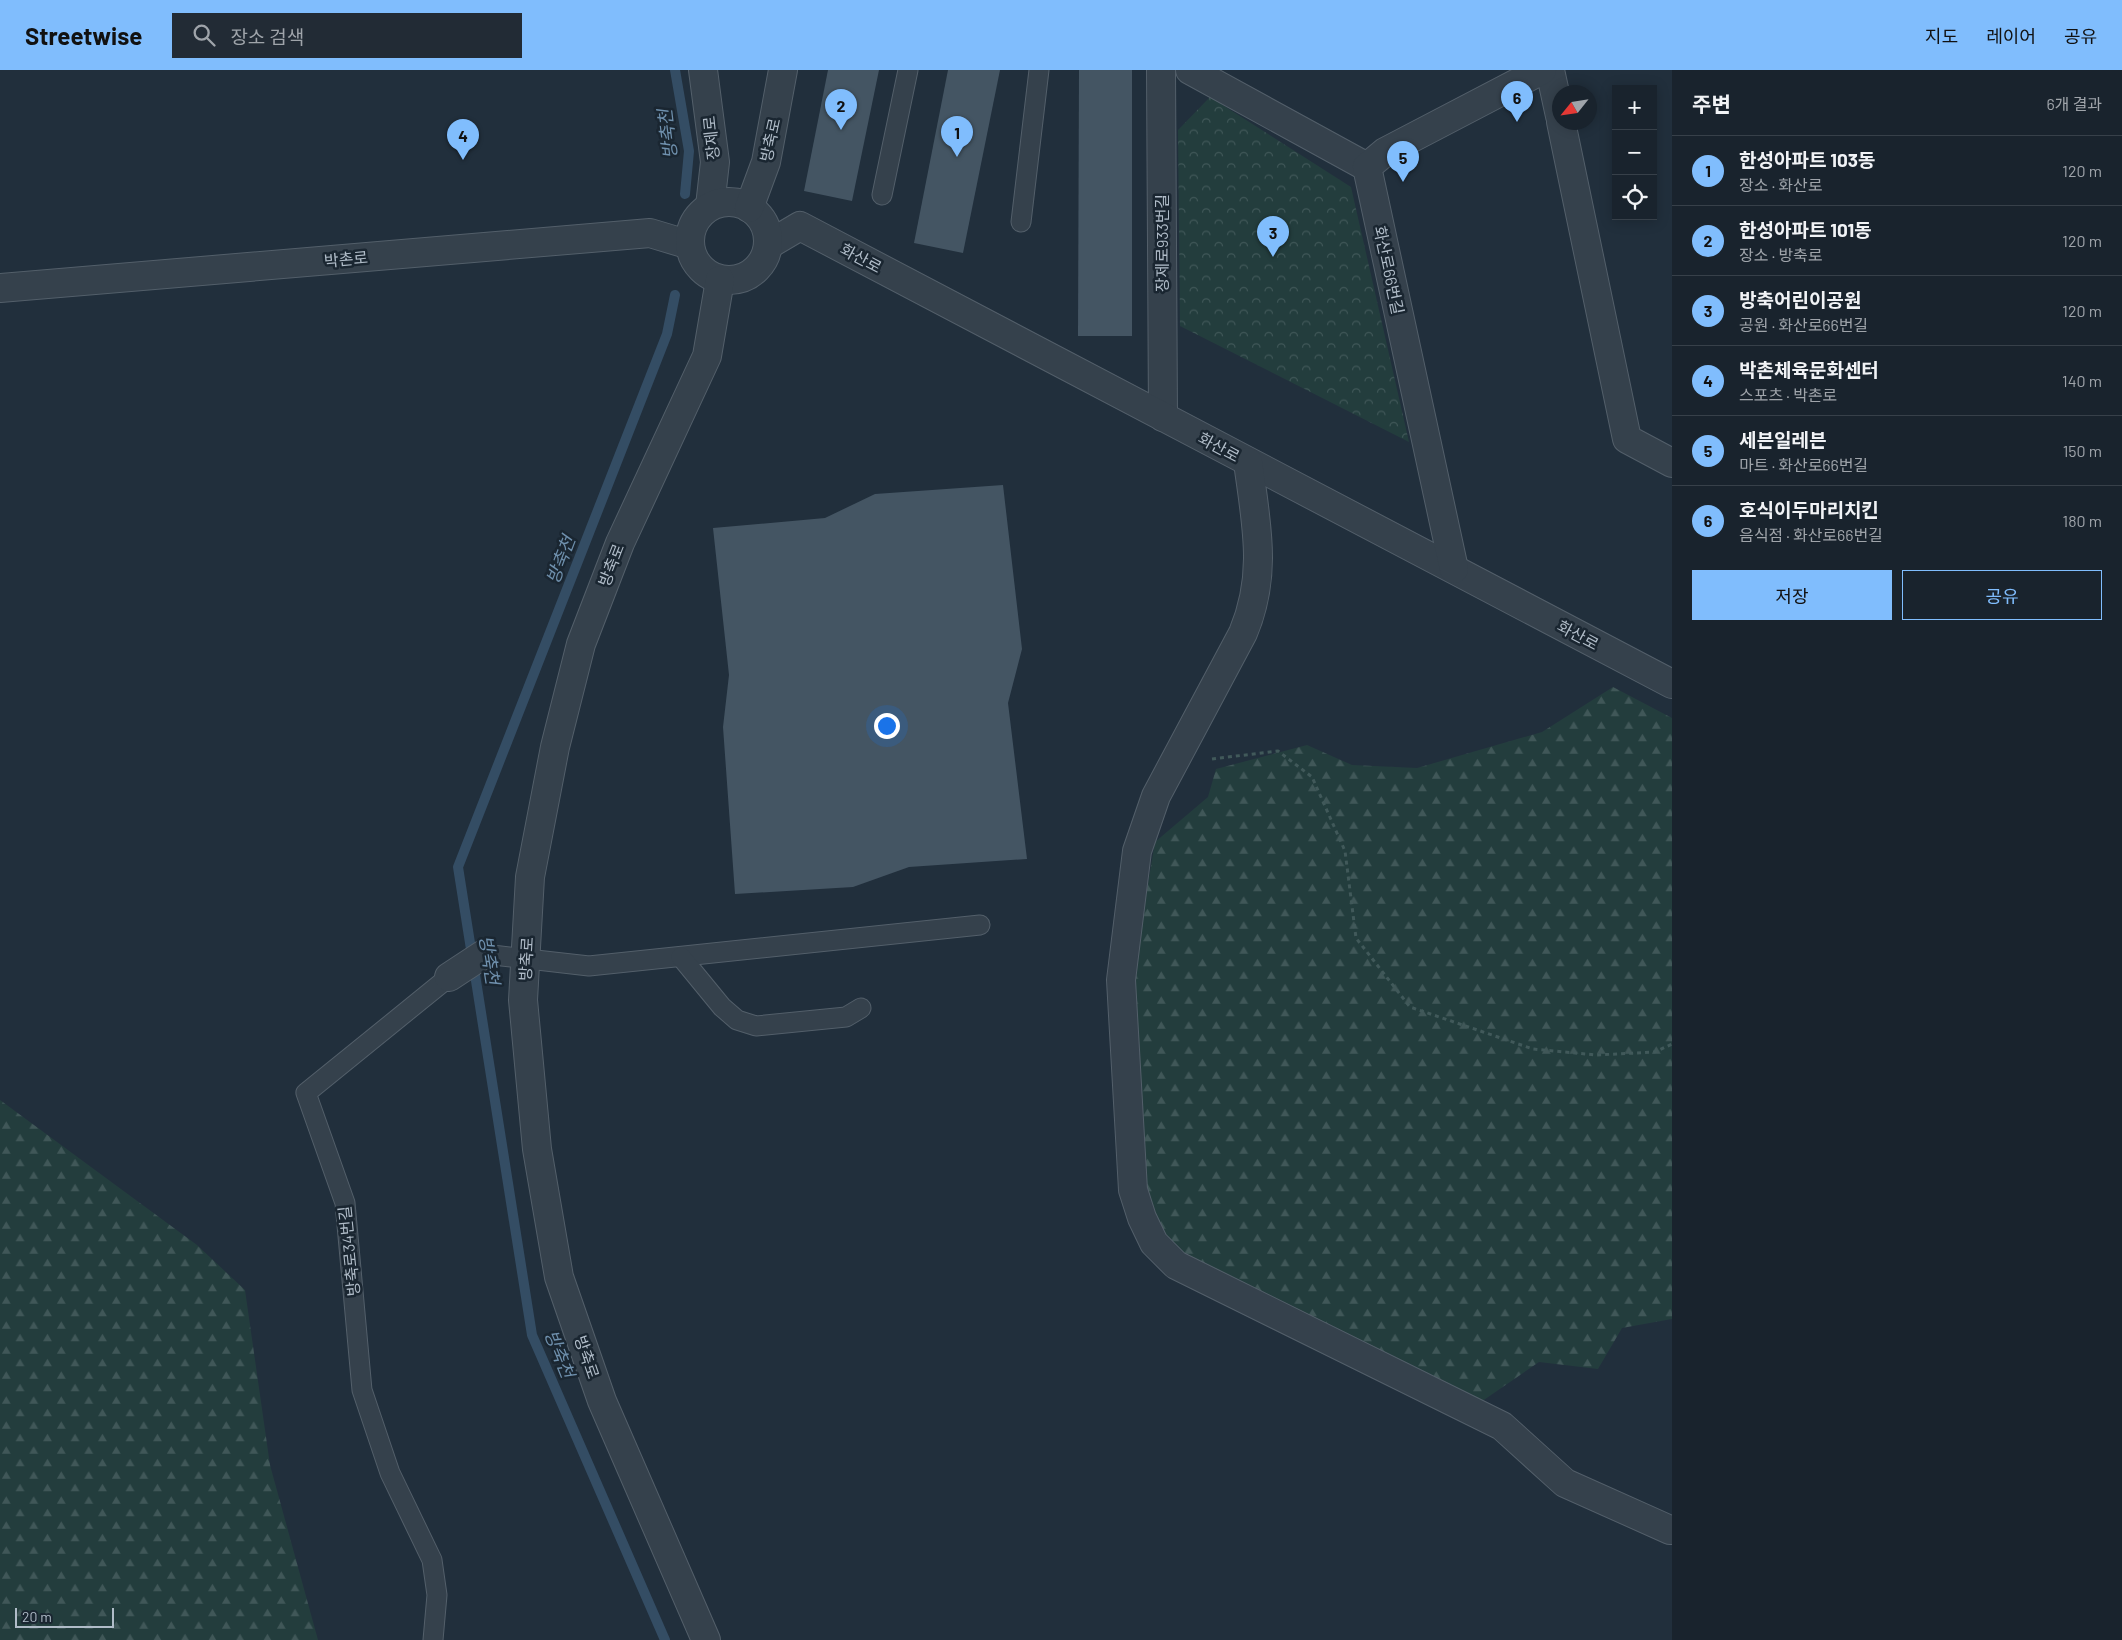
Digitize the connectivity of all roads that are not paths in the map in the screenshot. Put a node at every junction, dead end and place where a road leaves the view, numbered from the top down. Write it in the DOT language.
graph roads {
  1 [pos="703,70"];
  2 [pos="784,70"];
  3 [pos="908,70"];
  4 [pos="1039,70"];
  5 [pos="1161,70"];
  6 [pos="1190,70"];
  7 [pos="1542,70"];
  8 [pos="1550,70"];
  9 [pos="1553,85"];
  10 [pos="1563,130"];
  11 [pos="1367,167"];
  12 [pos="882,195"];
  13 [pos="710,206"];
  14 [pos="749,208"];
  15 [pos="1021,222"];
  16 [pos="690,245"];
  17 [pos="768,245"];
  18 [pos="720,280"];
  19 [pos="0,288"];
  20 [pos="1163,417"];
  21 [pos="1248,462"];
  22 [pos="1672,463"];
  23 [pos="1454,569"];
  24 [pos="1672,684"];
  25 [pos="980,926"];
  26 [pos="484,954"];
  27 [pos="681,957"];
  28 [pos="526,959"];
  29 [pos="449,976"];
  30 [pos="861,1008"];
  31 [pos="1671,1531"];
  32 [pos="433,1640"];
  33 [pos="706,1640"];
  1 -- 13 [label="street, 장제로"];
  2 -- 14 [label="street, 방축로"];
  3 -- 12 [label="lane"];
  4 -- 15 [label="lane"];
  5 -- 20 [label="street, 장제로933번길"];
  6 -- 11 [label="street"];
  7 -- 11 [label="street"];
  8 -- 9 [label="street"];
  10 -- 22 [label="street"];
  11 -- 23 [label="street, 화산로66번길"];
  13 -- 14 [label="street"];
  13 -- 16 [label="street"];
  14 -- 17 [label="street"];
  16 -- 18 [label="street"];
  16 -- 19 [label="street, 박촌로"];
  17 -- 18 [label="street"];
  17 -- 20 [label="street, 화산로"];
  18 -- 28 [label="street, 방축로"];
  20 -- 21 [label="street, 화산로"];
  21 -- 23 [label="street, 화산로"];
  21 -- 31 [label="street"];
  23 -- 24 [label="street, 화산로"];
  25 -- 27 [label="lane, 방축로34번길"];
  26 -- 28 [label="lane, 방축로34번길"];
  26 -- 29 [label="street, 방축로34번길"];
  27 -- 28 [label="lane, 방축로34번길"];
  27 -- 30 [label="lane"];
  28 -- 33 [label="street, 방축로"];
  29 -- 32 [label="lane, 방축로34번길"];
}
